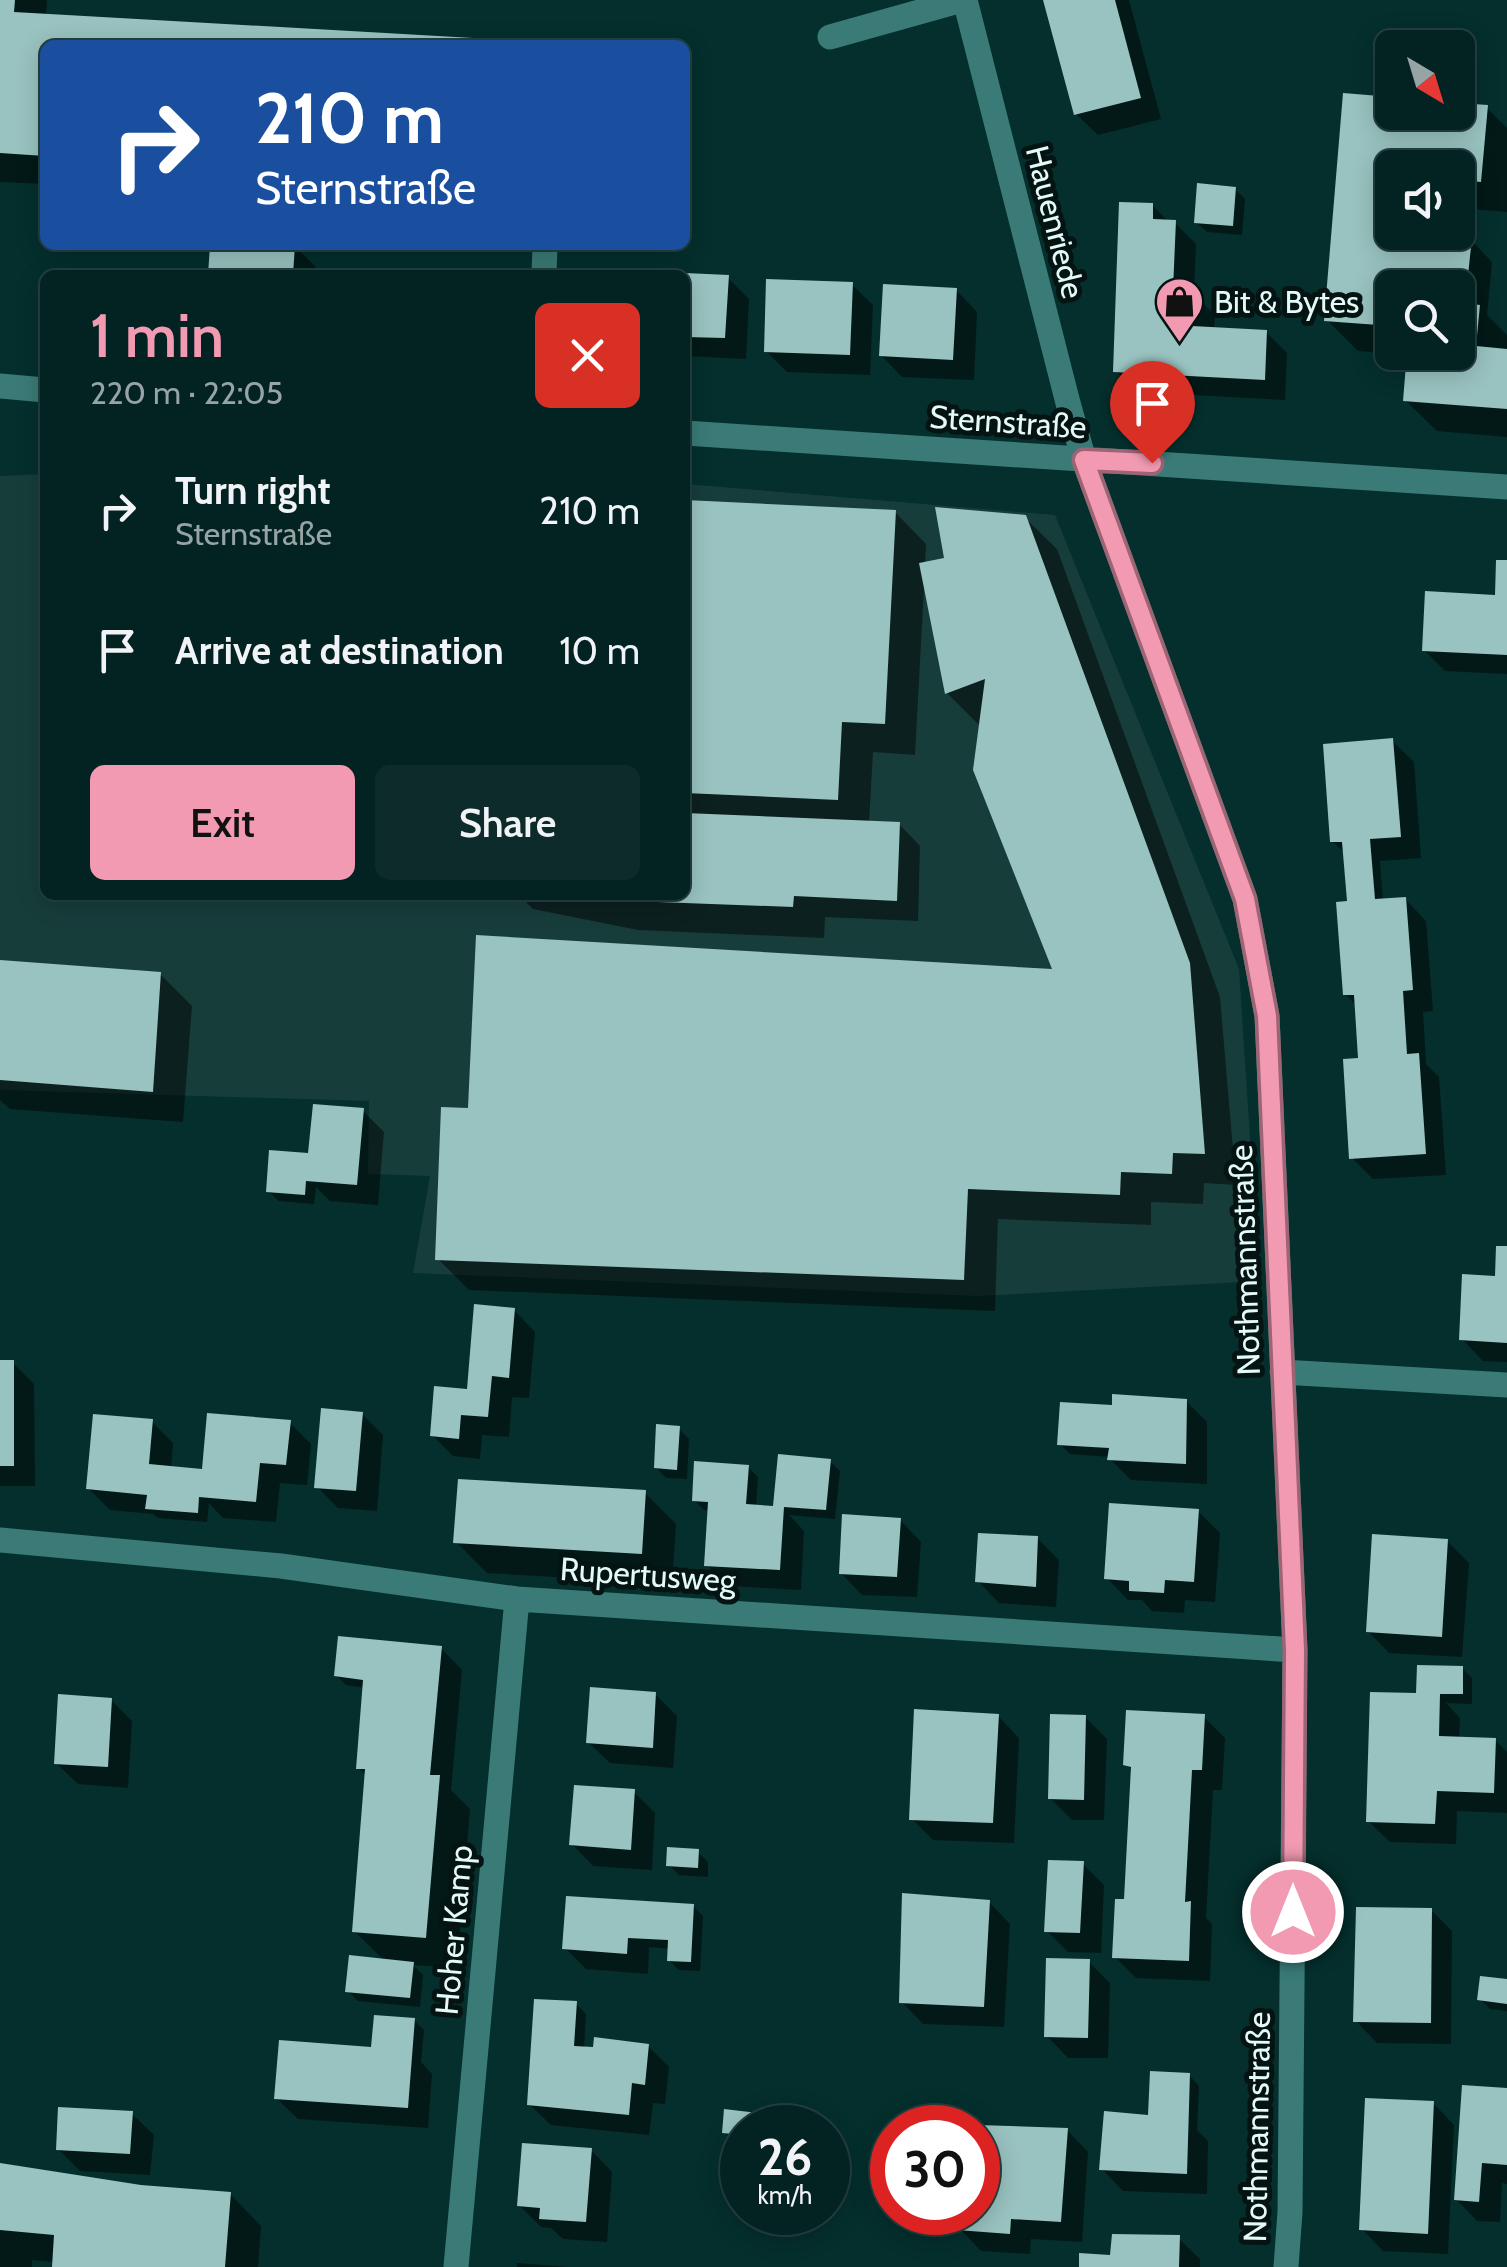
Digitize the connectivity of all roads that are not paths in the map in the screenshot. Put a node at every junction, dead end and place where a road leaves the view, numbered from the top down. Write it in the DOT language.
graph roads {
  1 [pos="963,0"];
  2 [pos="830,37"];
  3 [pos="0,386"];
  4 [pos="40,390"];
  5 [pos="690,433"];
  6 [pos="1084,460"];
  7 [pos="1507,487"];
  8 [pos="1282,1372"];
  9 [pos="1507,1384"];
  10 [pos="0,1540"];
  11 [pos="517,1599"];
  12 [pos="1295,1650"];
  13 [pos="456,2267"];
  14 [pos="1286,2267"];
  1 -- 2 [label="street"];
  1 -- 6 [label="street, Hauenriede"];
  3 -- 4 [label="street"];
  5 -- 6 [label="street, Sternstraße"];
  6 -- 7 [label="street, Sternstraße"];
  6 -- 8 [label="street, Nothmannstraße"];
  8 -- 9 [label="street"];
  8 -- 12 [label="street, Nothmannstraße"];
  10 -- 11 [label="street, Rupertusweg"];
  11 -- 12 [label="street, Rupertusweg"];
  11 -- 13 [label="street, Hoher Kamp"];
  12 -- 14 [label="street, Nothmannstraße"];
}
